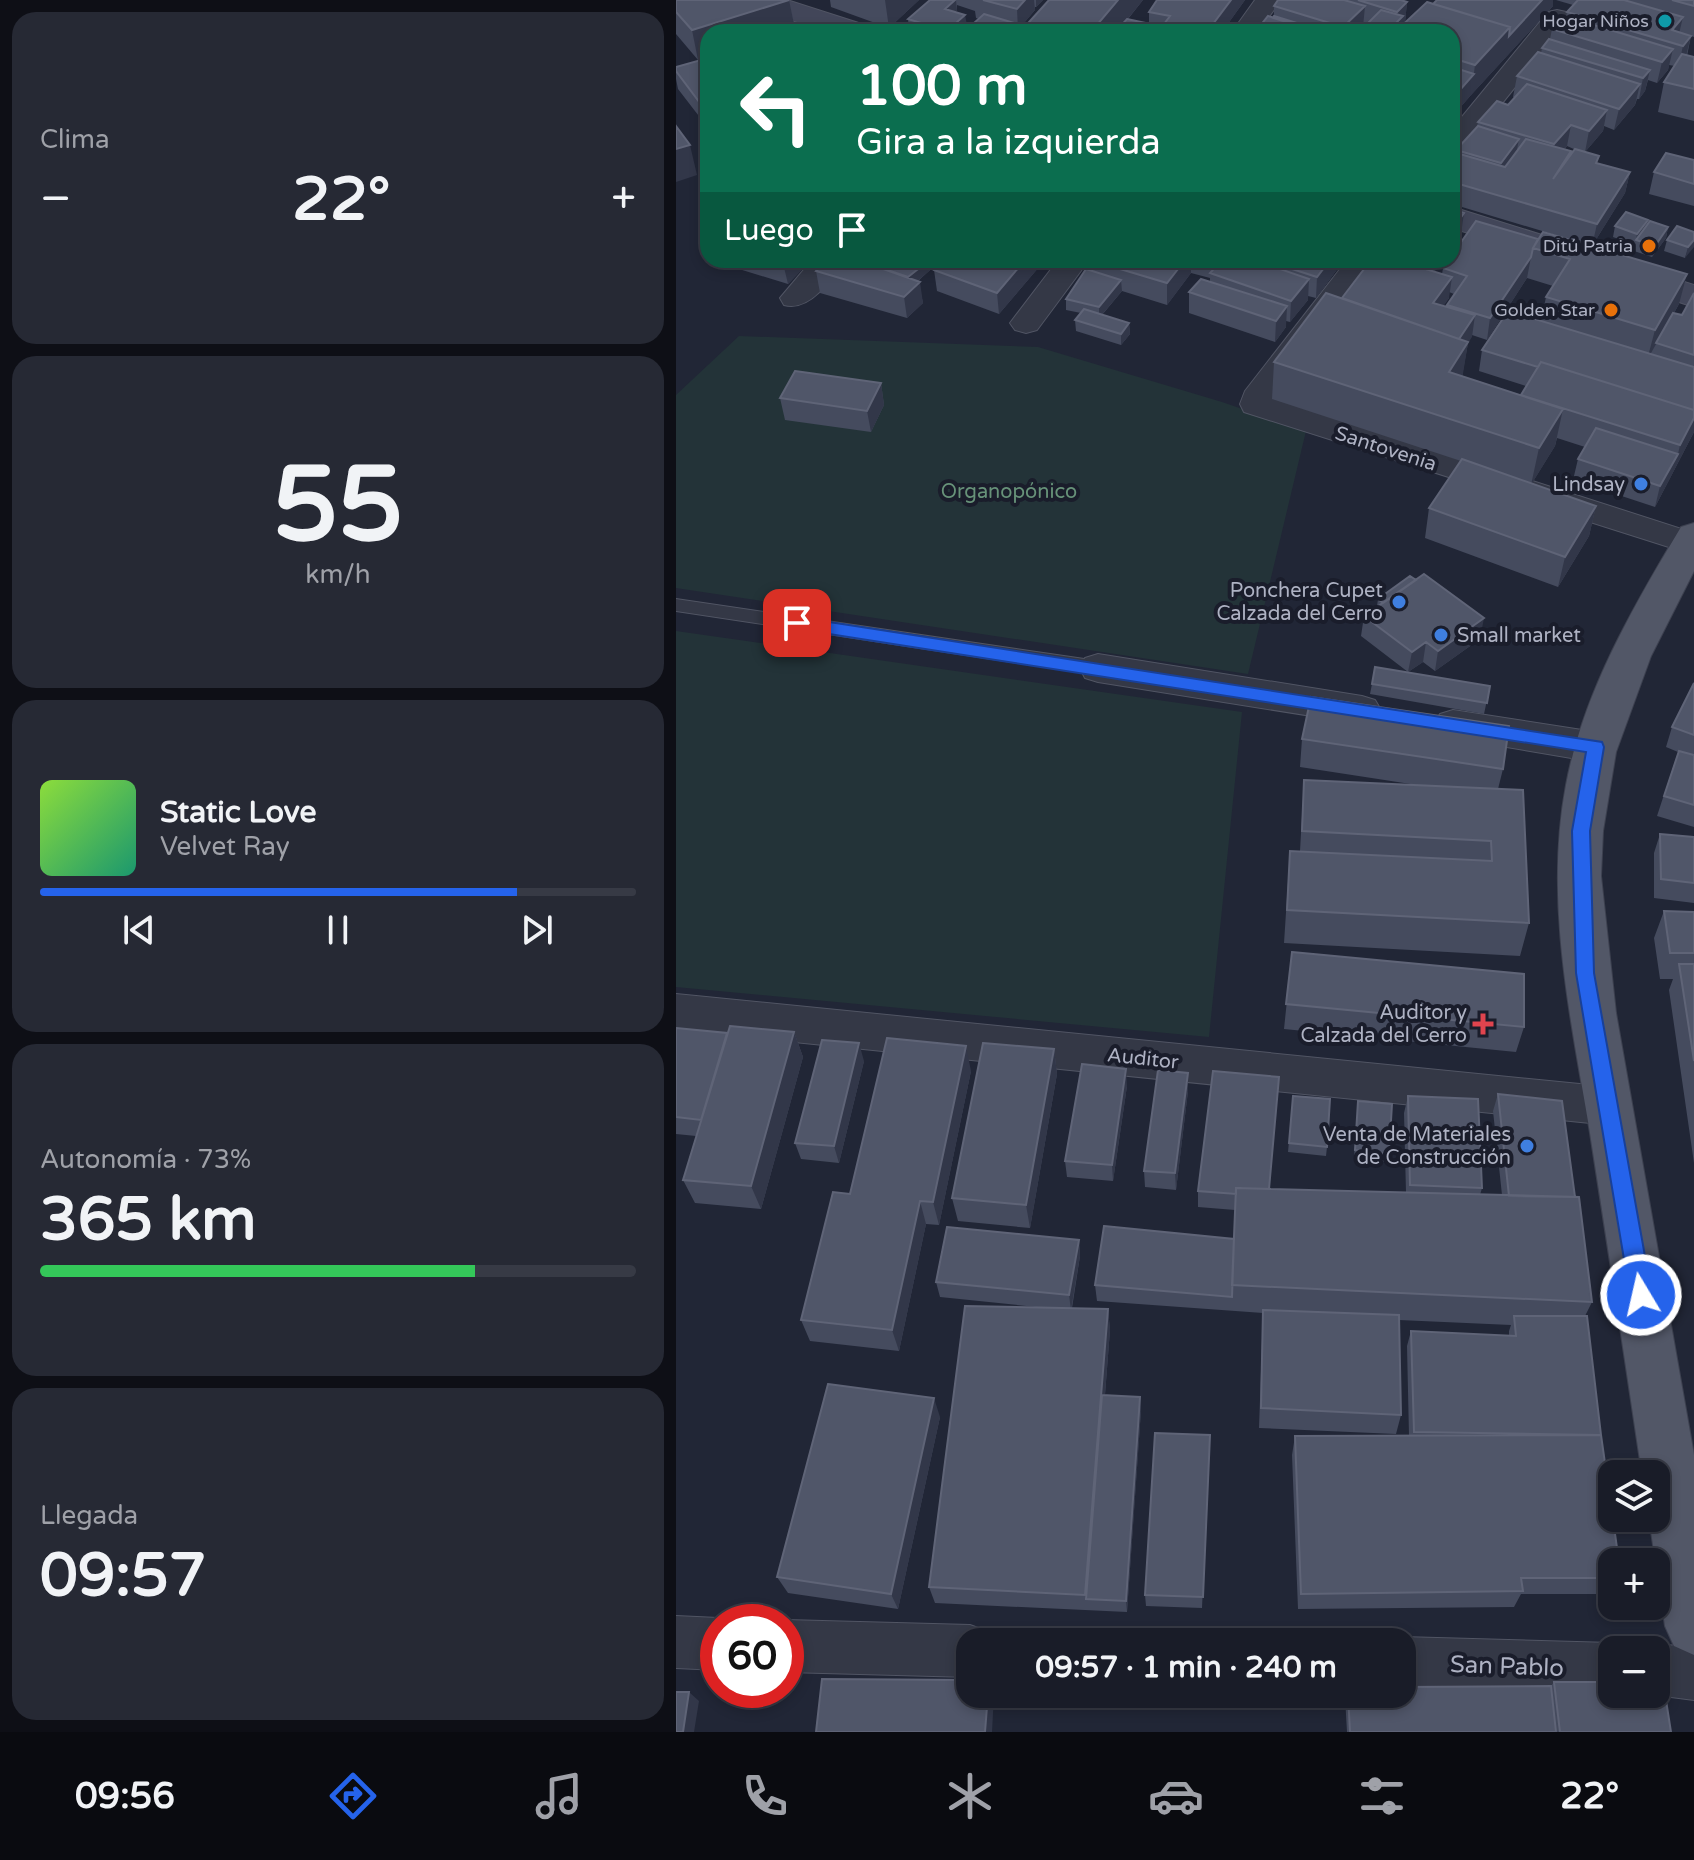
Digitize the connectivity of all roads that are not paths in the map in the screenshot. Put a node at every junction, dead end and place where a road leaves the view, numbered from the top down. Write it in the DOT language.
graph roads {
  1 [pos="758,0"];
  2 [pos="1268,0"];
  3 [pos="1557,18"];
  4 [pos="824,24"];
  5 [pos="1251,24"];
  6 [pos="1460,137"];
  7 [pos="1460,220"];
  8 [pos="822,268"];
  9 [pos="1068,268"];
  10 [pos="1357,268"];
  11 [pos="1694,296"];
  12 [pos="795,298"];
  13 [pos="1026,323"];
  14 [pos="1692,540"];
  15 [pos="676,605"];
  16 [pos="1098,668"];
  17 [pos="1595,747"];
  18 [pos="676,1012"];
  19 [pos="1610,1106"];
  20 [pos="1694,1626"];
  21 [pos="676,1642"];
  22 [pos="700,1643"];
  23 [pos="804,1646"];
  24 [pos="956,1651"];
  25 [pos="1416,1663"];
  26 [pos="1598,1669"];
  27 [pos="1670,1672"];
  28 [pos="1694,1673"];
  1 -- 4 [label="street"];
  2 -- 5 [label="street"];
  3 -- 6 [label="street"];
  7 -- 11 [label="street"];
  8 -- 12 [label="street"];
  9 -- 13 [label="street"];
  10 -- 14 [label="street, Santovenia"];
  14 -- 17 [label="main road"];
  15 -- 16 [label="lane"];
  16 -- 17 [label="street"];
  17 -- 19 [label="main road"];
  18 -- 19 [label="street, Auditor"];
  19 -- 20 [label="main road"];
  21 -- 22 [label="street"];
  23 -- 24 [label="street"];
  25 -- 26 [label="street, San Pablo"];
  27 -- 28 [label="street"];
}
